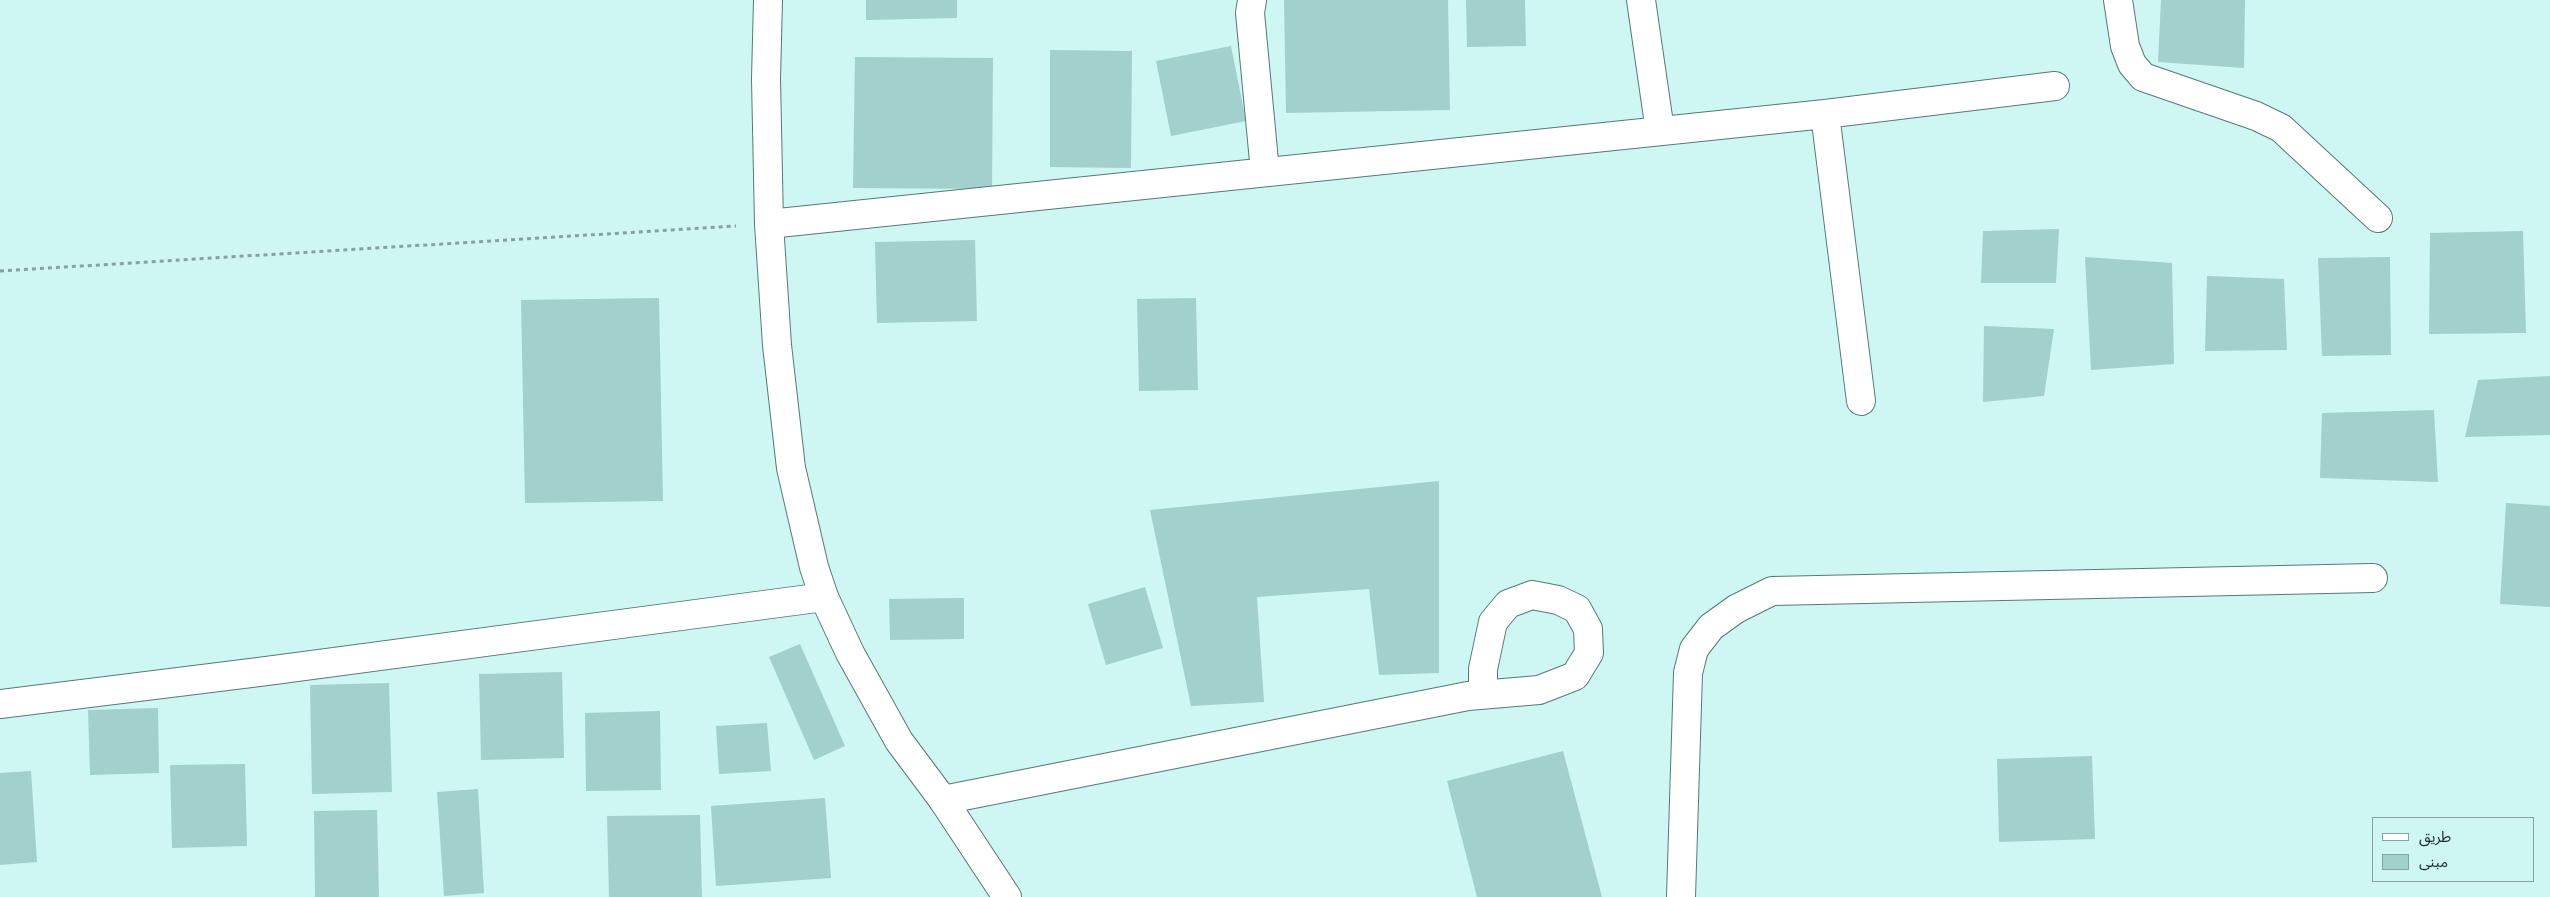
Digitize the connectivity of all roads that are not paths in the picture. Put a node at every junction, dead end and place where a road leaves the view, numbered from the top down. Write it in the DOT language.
graph roads {
  1 [pos="768,0"];
  2 [pos="1252,0"];
  3 [pos="1641,0"];
  4 [pos="2118,0"];
  5 [pos="2055,86"];
  6 [pos="1825,114"];
  7 [pos="1660,131"];
  8 [pos="1265,172"];
  9 [pos="2378,218"];
  10 [pos="770,224"];
  11 [pos="1861,401"];
  12 [pos="2373,578"];
  13 [pos="824,596"];
  14 [pos="1483,694"];
  15 [pos="0,704"];
  16 [pos="943,800"];
  17 [pos="1007,897"];
  18 [pos="1681,897"];
  1 -- 10 [label="street"];
  2 -- 8 [label="street"];
  3 -- 7 [label="street"];
  4 -- 9 [label="street"];
  5 -- 6 [label="street"];
  6 -- 7 [label="street"];
  6 -- 11 [label="street"];
  7 -- 8 [label="street"];
  8 -- 10 [label="street"];
  10 -- 13 [label="street"];
  12 -- 18 [label="street"];
  13 -- 15 [label="street"];
  13 -- 16 [label="street"];
  14 -- 16 [label="street"];
  16 -- 17 [label="street"];
}
